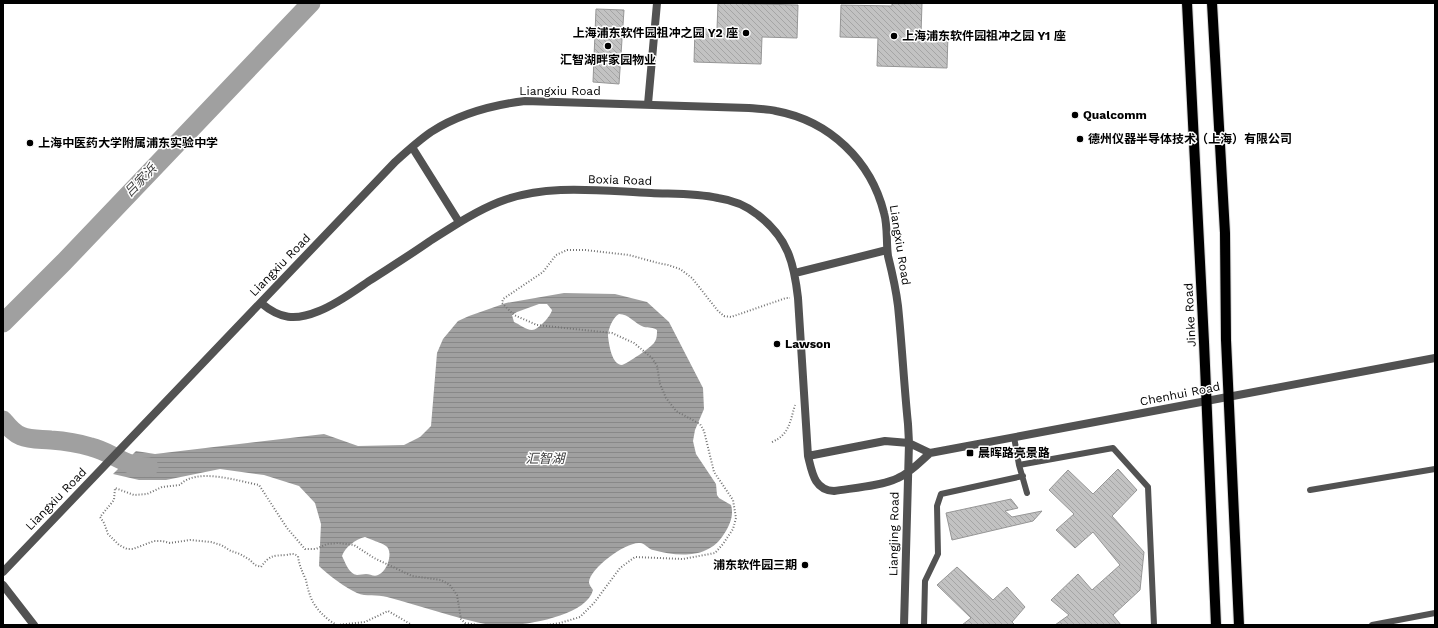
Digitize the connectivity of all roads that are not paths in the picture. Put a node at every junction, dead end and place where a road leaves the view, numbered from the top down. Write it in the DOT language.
graph roads {
  1 [pos="657,3"];
  2 [pos="1187,3"];
  3 [pos="1212,3"];
  4 [pos="648,104"];
  5 [pos="412,147"];
  6 [pos="459,222"];
  7 [pos="887,250"];
  8 [pos="795,274"];
  9 [pos="261,302"];
  10 [pos="1435,358"];
  11 [pos="1228,397"];
  12 [pos="1207,401"];
  13 [pos="1014,437"];
  14 [pos="909,443"];
  15 [pos="930,453"];
  16 [pos="808,456"];
  17 [pos="1019,465"];
  18 [pos="1435,469"];
  19 [pos="907,473"];
  20 [pos="1023,476"];
  21 [pos="1310,490"];
  22 [pos="1027,493"];
  23 [pos="3,572"];
  24 [pos="3,584"];
  25 [pos="1435,613"];
  26 [pos="34,625"];
  27 [pos="904,625"];
  28 [pos="924,625"];
  29 [pos="1154,625"];
  30 [pos="1216,625"];
  31 [pos="1239,625"];
  32 [pos="1372,625"];
  1 -- 4 [label="street"];
  2 -- 12 [label="main road, Jinke Road"];
  3 -- 11 [label="main road"];
  4 -- 5 [label="street, Liangxiu Road"];
  4 -- 7 [label="street, Liangxiu Road"];
  5 -- 6 [label="street"];
  5 -- 9 [label="street, Liangxiu Road"];
  6 -- 8 [label="street, Boxia Road"];
  6 -- 9 [label="street, Boxia Road"];
  7 -- 8 [label="street"];
  7 -- 14 [label="street, Liangxiu Road"];
  8 -- 16 [label="street, Boxia Road"];
  9 -- 23 [label="street, Liangxiu Road"];
  10 -- 11 [label="street, Chenhui Road"];
  11 -- 12 [label="street, Chenhui Road"];
  11 -- 31 [label="main road"];
  12 -- 13 [label="street, Chenhui Road"];
  12 -- 30 [label="main road, Jinke Road"];
  13 -- 15 [label="street, Chenhui Road"];
  13 -- 17 [label="lane"];
  14 -- 15 [label="street"];
  14 -- 16 [label="street"];
  14 -- 19 [label="street, Liangjing Road"];
  15 -- 19 [label="street"];
  16 -- 19 [label="street"];
  17 -- 20 [label="lane"];
  17 -- 29 [label="lane"];
  18 -- 21 [label="lane"];
  19 -- 27 [label="street, Liangjing Road"];
  20 -- 22 [label="lane"];
  20 -- 28 [label="lane"];
  24 -- 26 [label="street"];
  25 -- 32 [label="lane"];
}
